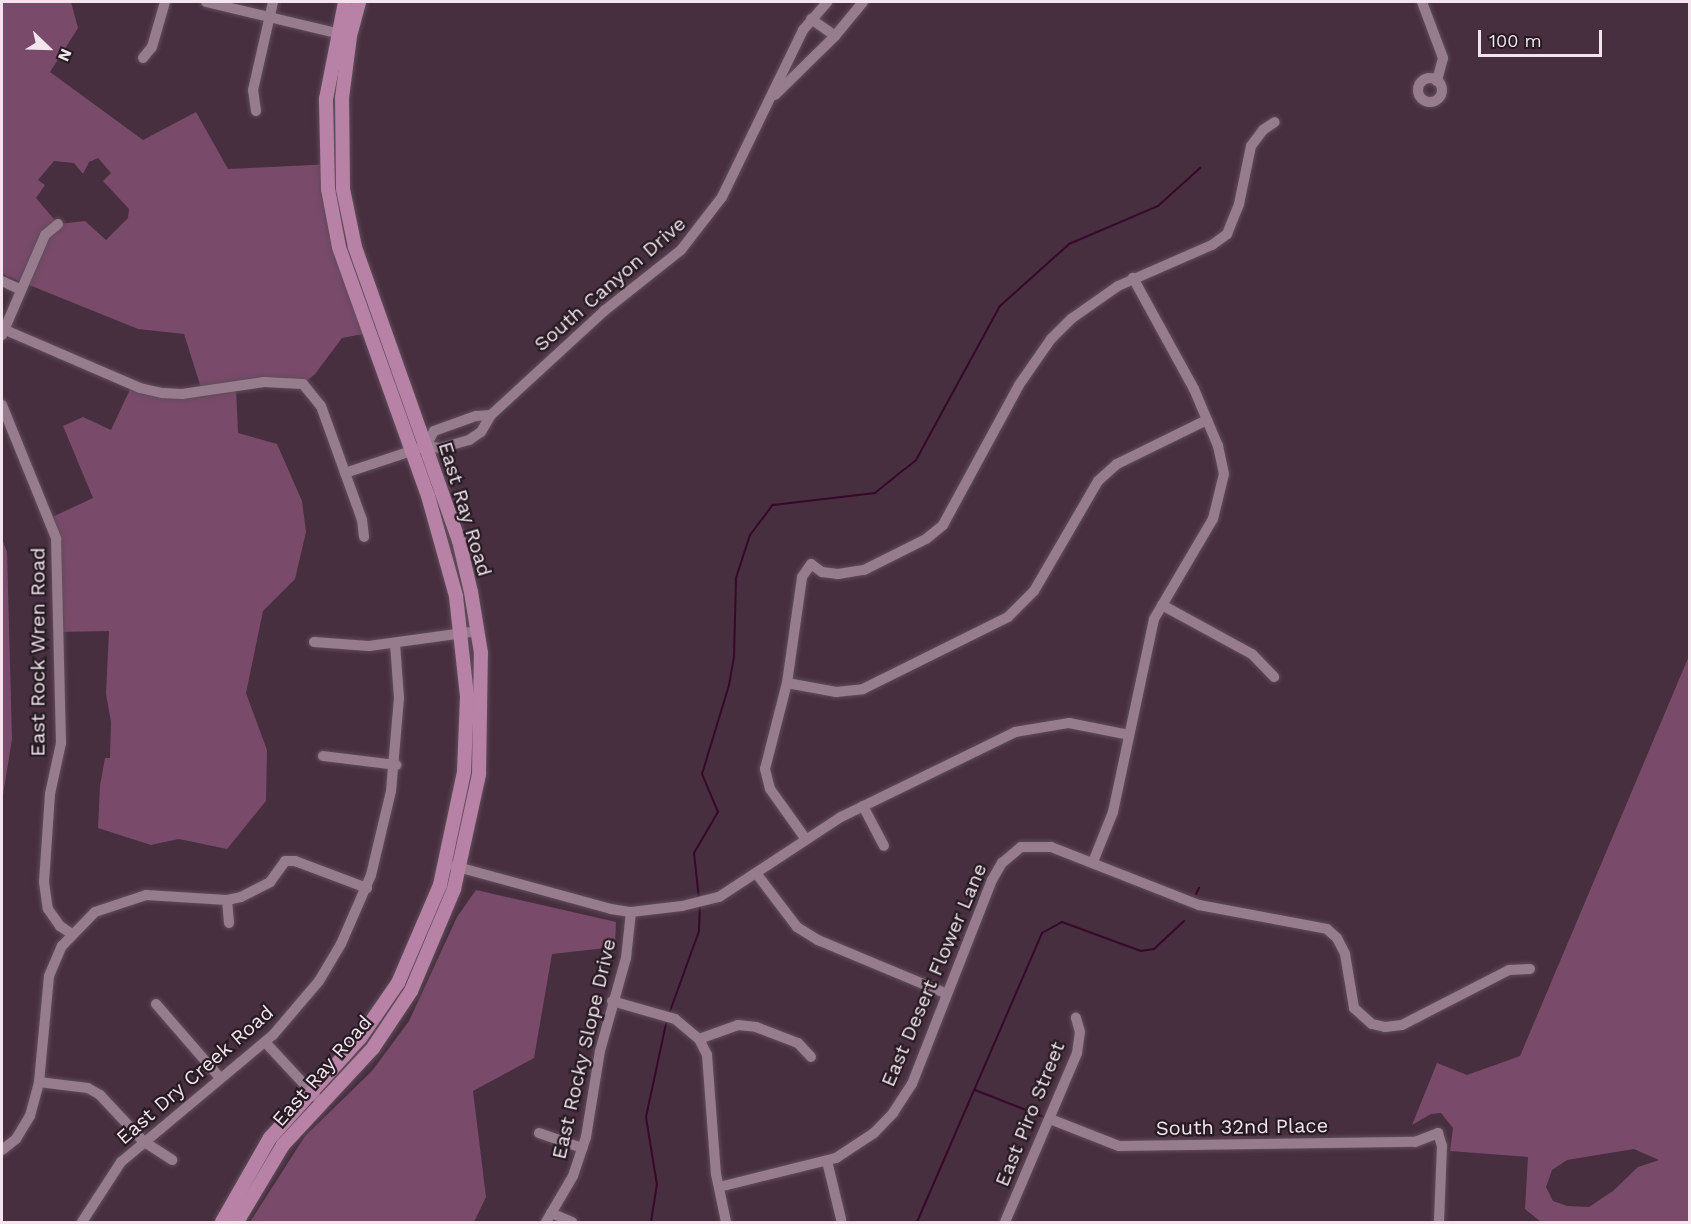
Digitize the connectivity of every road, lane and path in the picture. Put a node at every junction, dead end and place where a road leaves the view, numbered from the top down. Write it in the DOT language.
graph roads {
  1 [pos="165,2"];
  2 [pos="206,2"];
  3 [pos="273,2"];
  4 [pos="345,2"];
  5 [pos="359,2"];
  6 [pos="826,2"];
  7 [pos="862,2"];
  8 [pos="1422,2"];
  9 [pos="269,18"];
  10 [pos="811,19"];
  11 [pos="343,34"];
  12 [pos="835,36"];
  13 [pos="143,58"];
  14 [pos="1437,81"];
  15 [pos="769,102"];
  16 [pos="256,111"];
  17 [pos="1275,122"];
  18 [pos="58,224"];
  19 [pos="1133,278"];
  20 [pos="2,281"];
  21 [pos="21,290"];
  22 [pos="2,332"];
  23 [pos="2,405"];
  24 [pos="491,415"];
  25 [pos="1208,420"];
  26 [pos="454,424"];
  27 [pos="461,443"];
  28 [pos="417,448"];
  29 [pos="345,474"];
  30 [pos="364,537"];
  31 [pos="1162,605"];
  32 [pos="478,631"];
  33 [pos="462,634"];
  34 [pos="314,642"];
  35 [pos="395,643"];
  36 [pos="1274,677"];
  37 [pos="787,683"];
  38 [pos="1129,735"];
  39 [pos="323,756"];
  40 [pos="396,765"];
  41 [pos="863,806"];
  42 [pos="804,838"];
  43 [pos="884,846"];
  44 [pos="1093,862"];
  45 [pos="453,865"];
  46 [pos="756,873"];
  47 [pos="367,888"];
  48 [pos="227,900"];
  49 [pos="631,912"];
  50 [pos="229,923"];
  51 [pos="72,934"];
  52 [pos="1530,969"];
  53 [pos="945,993"];
  54 [pos="612,1001"];
  55 [pos="156,1004"];
  56 [pos="1076,1018"];
  57 [pos="699,1038"];
  58 [pos="265,1042"];
  59 [pos="811,1057"];
  60 [pos="220,1078"];
  61 [pos="39,1082"];
  62 [pos="311,1092"];
  63 [pos="322,1103"];
  64 [pos="1050,1119"];
  65 [pos="539,1133"];
  66 [pos="143,1141"];
  67 [pos="582,1148"];
  68 [pos="2,1150"];
  69 [pos="172,1160"];
  70 [pos="827,1161"];
  71 [pos="719,1187"];
  72 [pos="549,1218"];
  73 [pos="841,1219"];
  74 [pos="82,1222"];
  75 [pos="222,1222"];
  76 [pos="237,1222"];
  77 [pos="572,1222"];
  78 [pos="726,1222"];
  79 [pos="1005,1222"];
  80 [pos="1439,1222"];
  1 -- 13 [label="street"];
  2 -- 9 [label="street"];
  3 -- 9 [label="street"];
  4 -- 11 [label="main road, East Ray Road"];
  5 -- 11 [label="main road, East Ray Road"];
  6 -- 10 [label="street, South Canyon Drive"];
  7 -- 12 [label="street, South Canyon Drive"];
  8 -- 14 [label="street"];
  9 -- 11 [label="street"];
  9 -- 16 [label="street"];
  10 -- 12 [label="street"];
  10 -- 15 [label="street, South Canyon Drive"];
  11 -- 28 [label="main road, East Ray Road"];
  12 -- 15 [label="street, South Canyon Drive"];
  15 -- 24 [label="street, South Canyon Drive"];
  17 -- 19 [label="street"];
  18 -- 21 [label="street"];
  19 -- 25 [label="street"];
  19 -- 37 [label="street"];
  20 -- 21 [label="street"];
  21 -- 22 [label="street"];
  22 -- 29 [label="street"];
  23 -- 51 [label="street, East Rock Wren Road"];
  24 -- 26 [label="street, South Canyon Drive"];
  24 -- 27 [label="street, South Canyon Drive"];
  25 -- 31 [label="street"];
  25 -- 37 [label="street"];
  26 -- 27 [label="street"];
  26 -- 28 [label="street, South Canyon Drive"];
  27 -- 28 [label="street, South Canyon Drive"];
  28 -- 29 [label="street"];
  28 -- 32 [label="main road, East Ray Road"];
  28 -- 33 [label="main road, East Ray Road"];
  29 -- 30 [label="street"];
  31 -- 36 [label="street"];
  31 -- 38 [label="street"];
  32 -- 33 [label="street"];
  32 -- 45 [label="main road, East Ray Road"];
  33 -- 35 [label="street"];
  33 -- 45 [label="main road, East Ray Road"];
  34 -- 35 [label="street"];
  35 -- 40 [label="street, East Dry Creek Road"];
  37 -- 42 [label="street"];
  38 -- 41 [label="street"];
  38 -- 44 [label="street"];
  39 -- 40 [label="street"];
  40 -- 47 [label="street, East Dry Creek Road"];
  41 -- 42 [label="street"];
  41 -- 43 [label="street"];
  42 -- 46 [label="street"];
  44 -- 52 [label="street"];
  44 -- 53 [label="street, East Desert Flower Lane"];
  45 -- 49 [label="street"];
  45 -- 62 [label="main road, East Ray Road"];
  45 -- 63 [label="main road, East Ray Road"];
  46 -- 49 [label="street"];
  46 -- 53 [label="street"];
  47 -- 48 [label="street"];
  47 -- 58 [label="street, East Dry Creek Road"];
  48 -- 50 [label="street"];
  48 -- 51 [label="street"];
  49 -- 54 [label="street, East Rocky Slope Drive"];
  51 -- 61 [label="street"];
  53 -- 70 [label="street, East Desert Flower Lane"];
  54 -- 57 [label="street"];
  54 -- 67 [label="street, East Rocky Slope Drive"];
  55 -- 60 [label="street"];
  56 -- 64 [label="street, East Piro Street"];
  57 -- 59 [label="street"];
  57 -- 71 [label="street"];
  58 -- 60 [label="street, East Dry Creek Road"];
  58 -- 62 [label="street"];
  60 -- 66 [label="street, East Dry Creek Road"];
  61 -- 66 [label="street"];
  61 -- 68 [label="street"];
  62 -- 63 [label="street"];
  62 -- 75 [label="main road, East Ray Road"];
  63 -- 76 [label="main road, East Ray Road"];
  64 -- 79 [label="street, East Piro Street"];
  64 -- 80 [label="street, South 32nd Place"];
  65 -- 67 [label="street"];
  66 -- 69 [label="street"];
  66 -- 74 [label="street, East Dry Creek Road"];
  67 -- 72 [label="street, East Rocky Slope Drive"];
  70 -- 71 [label="street, East Desert Flower Lane"];
  70 -- 73 [label="street"];
  71 -- 78 [label="street"];
  72 -- 77 [label="street"];
}
